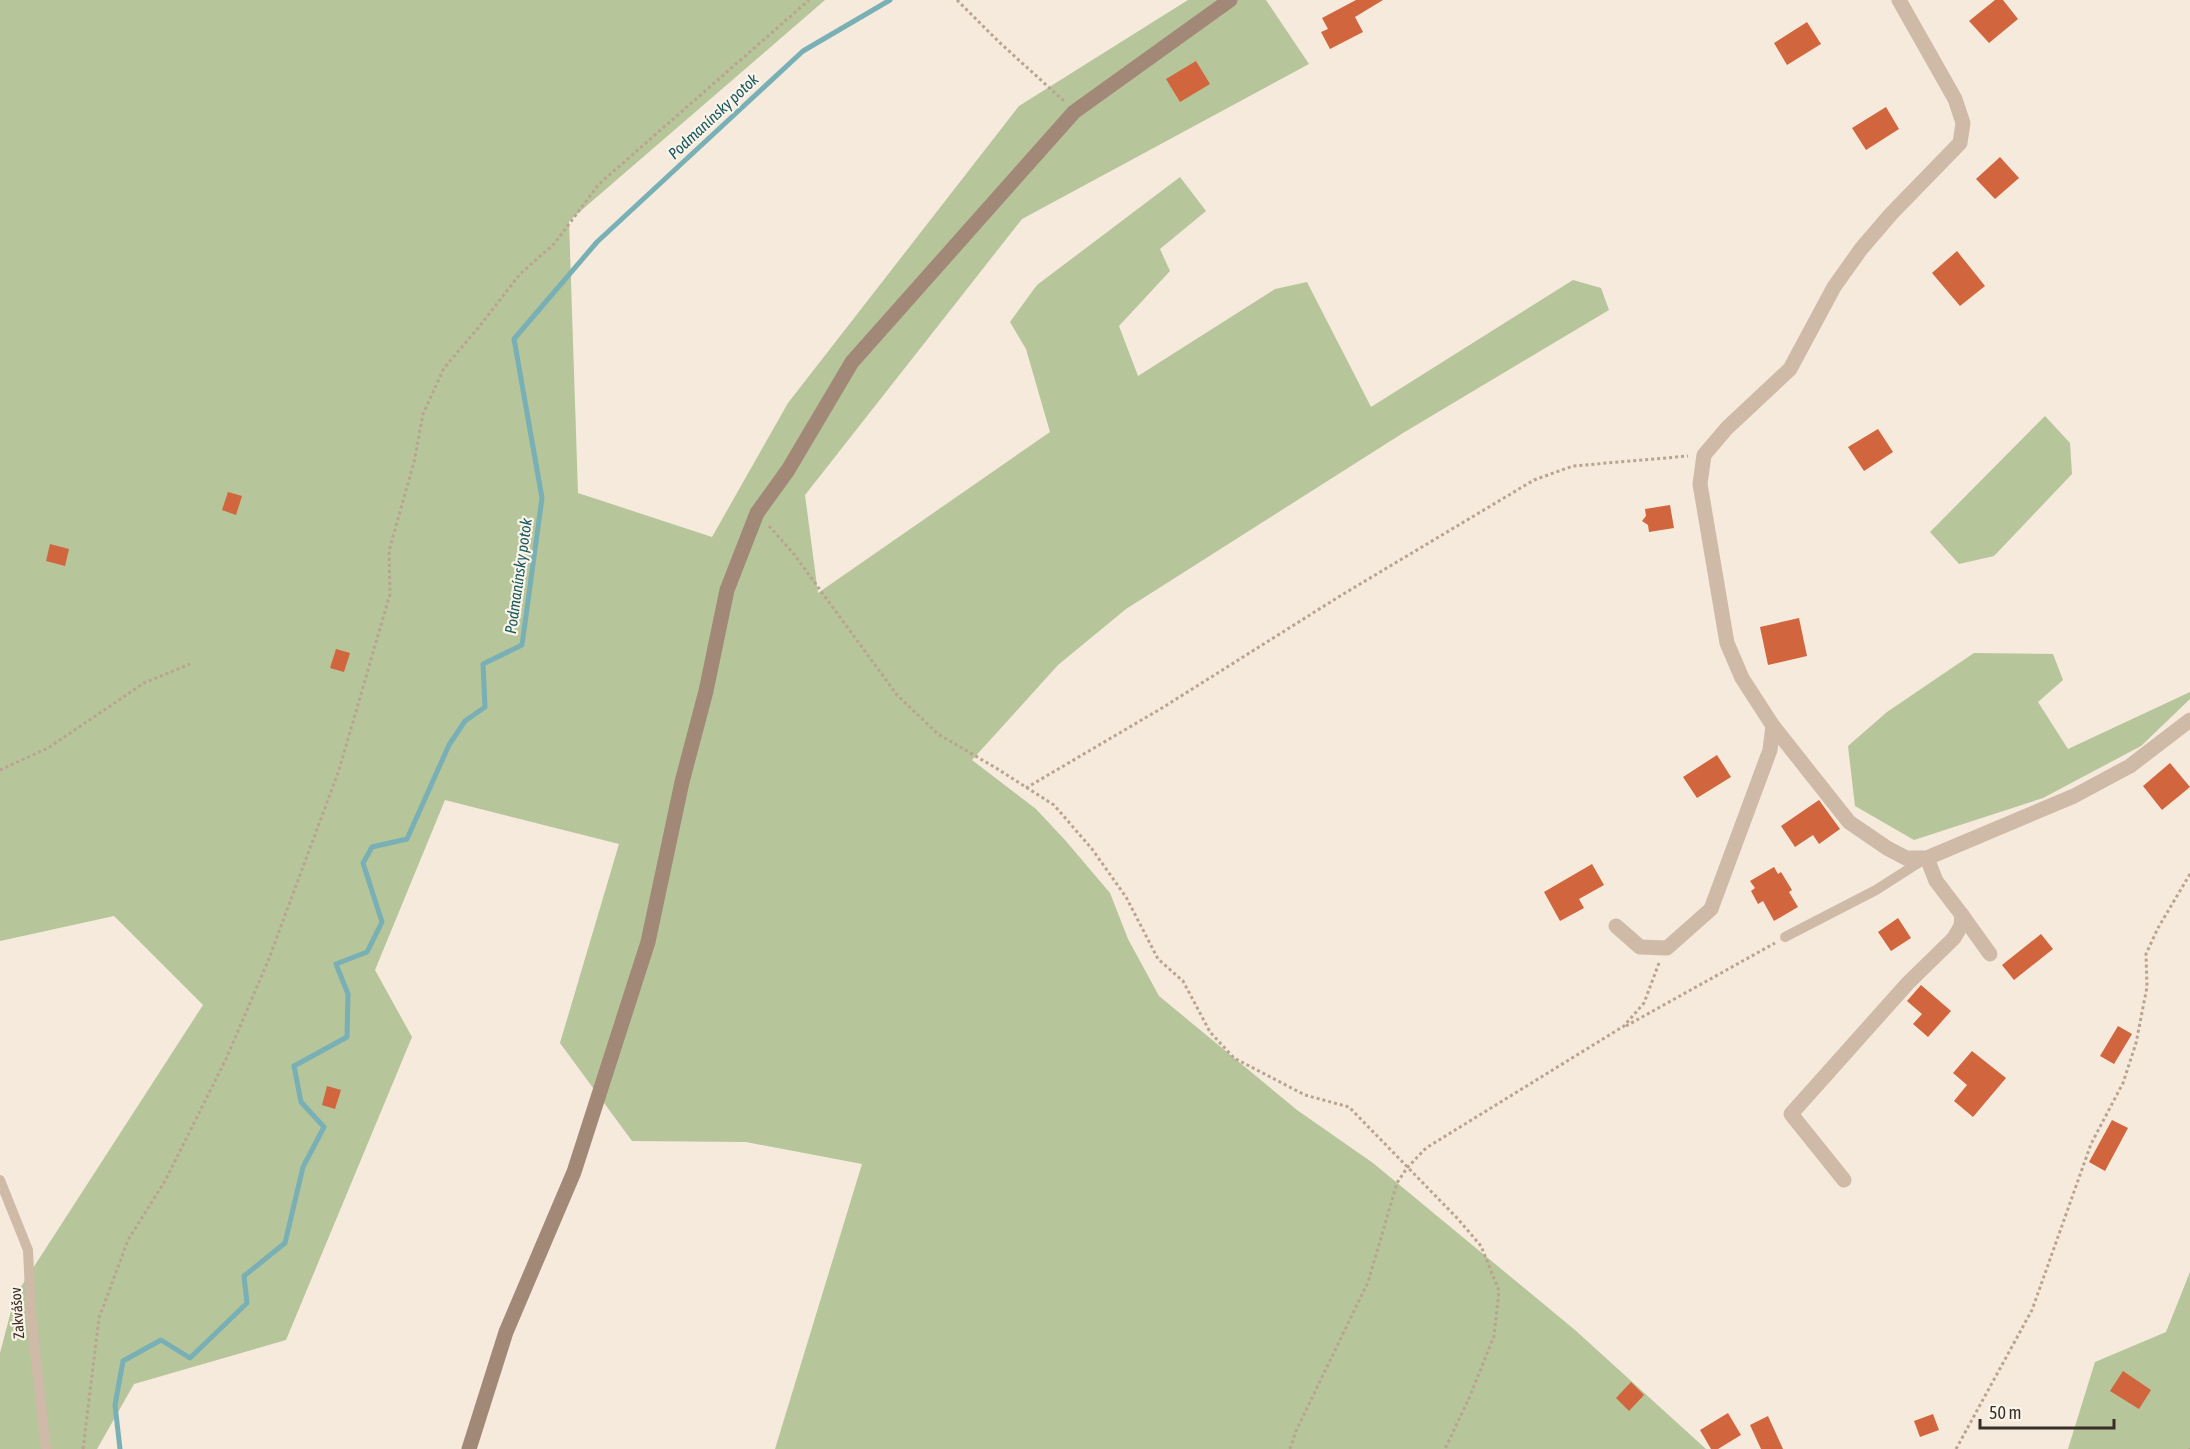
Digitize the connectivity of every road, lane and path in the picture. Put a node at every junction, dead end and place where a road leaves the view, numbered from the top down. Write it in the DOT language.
graph roads {
  1 [pos="809,0"];
  2 [pos="957,0"];
  3 [pos="1230,0"];
  4 [pos="1899,0"];
  5 [pos="1074,112"];
  6 [pos="1704,455"];
  7 [pos="757,513"];
  8 [pos="190,664"];
  9 [pos="2190,720"];
  10 [pos="1773,726"];
  11 [pos="0,770"];
  12 [pos="1026,788"];
  13 [pos="1927,858"];
  14 [pos="2190,874"];
  15 [pos="1962,915"];
  16 [pos="1616,926"];
  17 [pos="1785,938"];
  18 [pos="1667,948"];
  19 [pos="1990,954"];
  20 [pos="1624,1026"];
  21 [pos="1407,1168"];
  22 [pos="0,1180"];
  23 [pos="1844,1180"];
  24 [pos="46,1449"];
  25 [pos="83,1449"];
  26 [pos="470,1449"];
  27 [pos="1290,1449"];
  28 [pos="1445,1449"];
  29 [pos="1956,1449"];
  1 -- 25 [label="path"];
  2 -- 5 [label="path"];
  3 -- 5 [label="street"];
  4 -- 6 [label="street"];
  5 -- 7 [label="street"];
  6 -- 10 [label="street"];
  6 -- 12 [label="path"];
  7 -- 12 [label="path"];
  7 -- 26 [label="street"];
  8 -- 11 [label="path"];
  9 -- 13 [label="street"];
  10 -- 13 [label="street"];
  10 -- 18 [label="street"];
  12 -- 21 [label="path"];
  13 -- 15 [label="street"];
  13 -- 17 [label="lane"];
  14 -- 29 [label="path"];
  15 -- 19 [label="street"];
  15 -- 23 [label="street"];
  16 -- 18 [label="street"];
  17 -- 20 [label="path"];
  18 -- 20 [label="path"];
  20 -- 21 [label="path"];
  21 -- 27 [label="path"];
  21 -- 28 [label="path"];
  22 -- 24 [label="lane, Zakvášov"];
}
